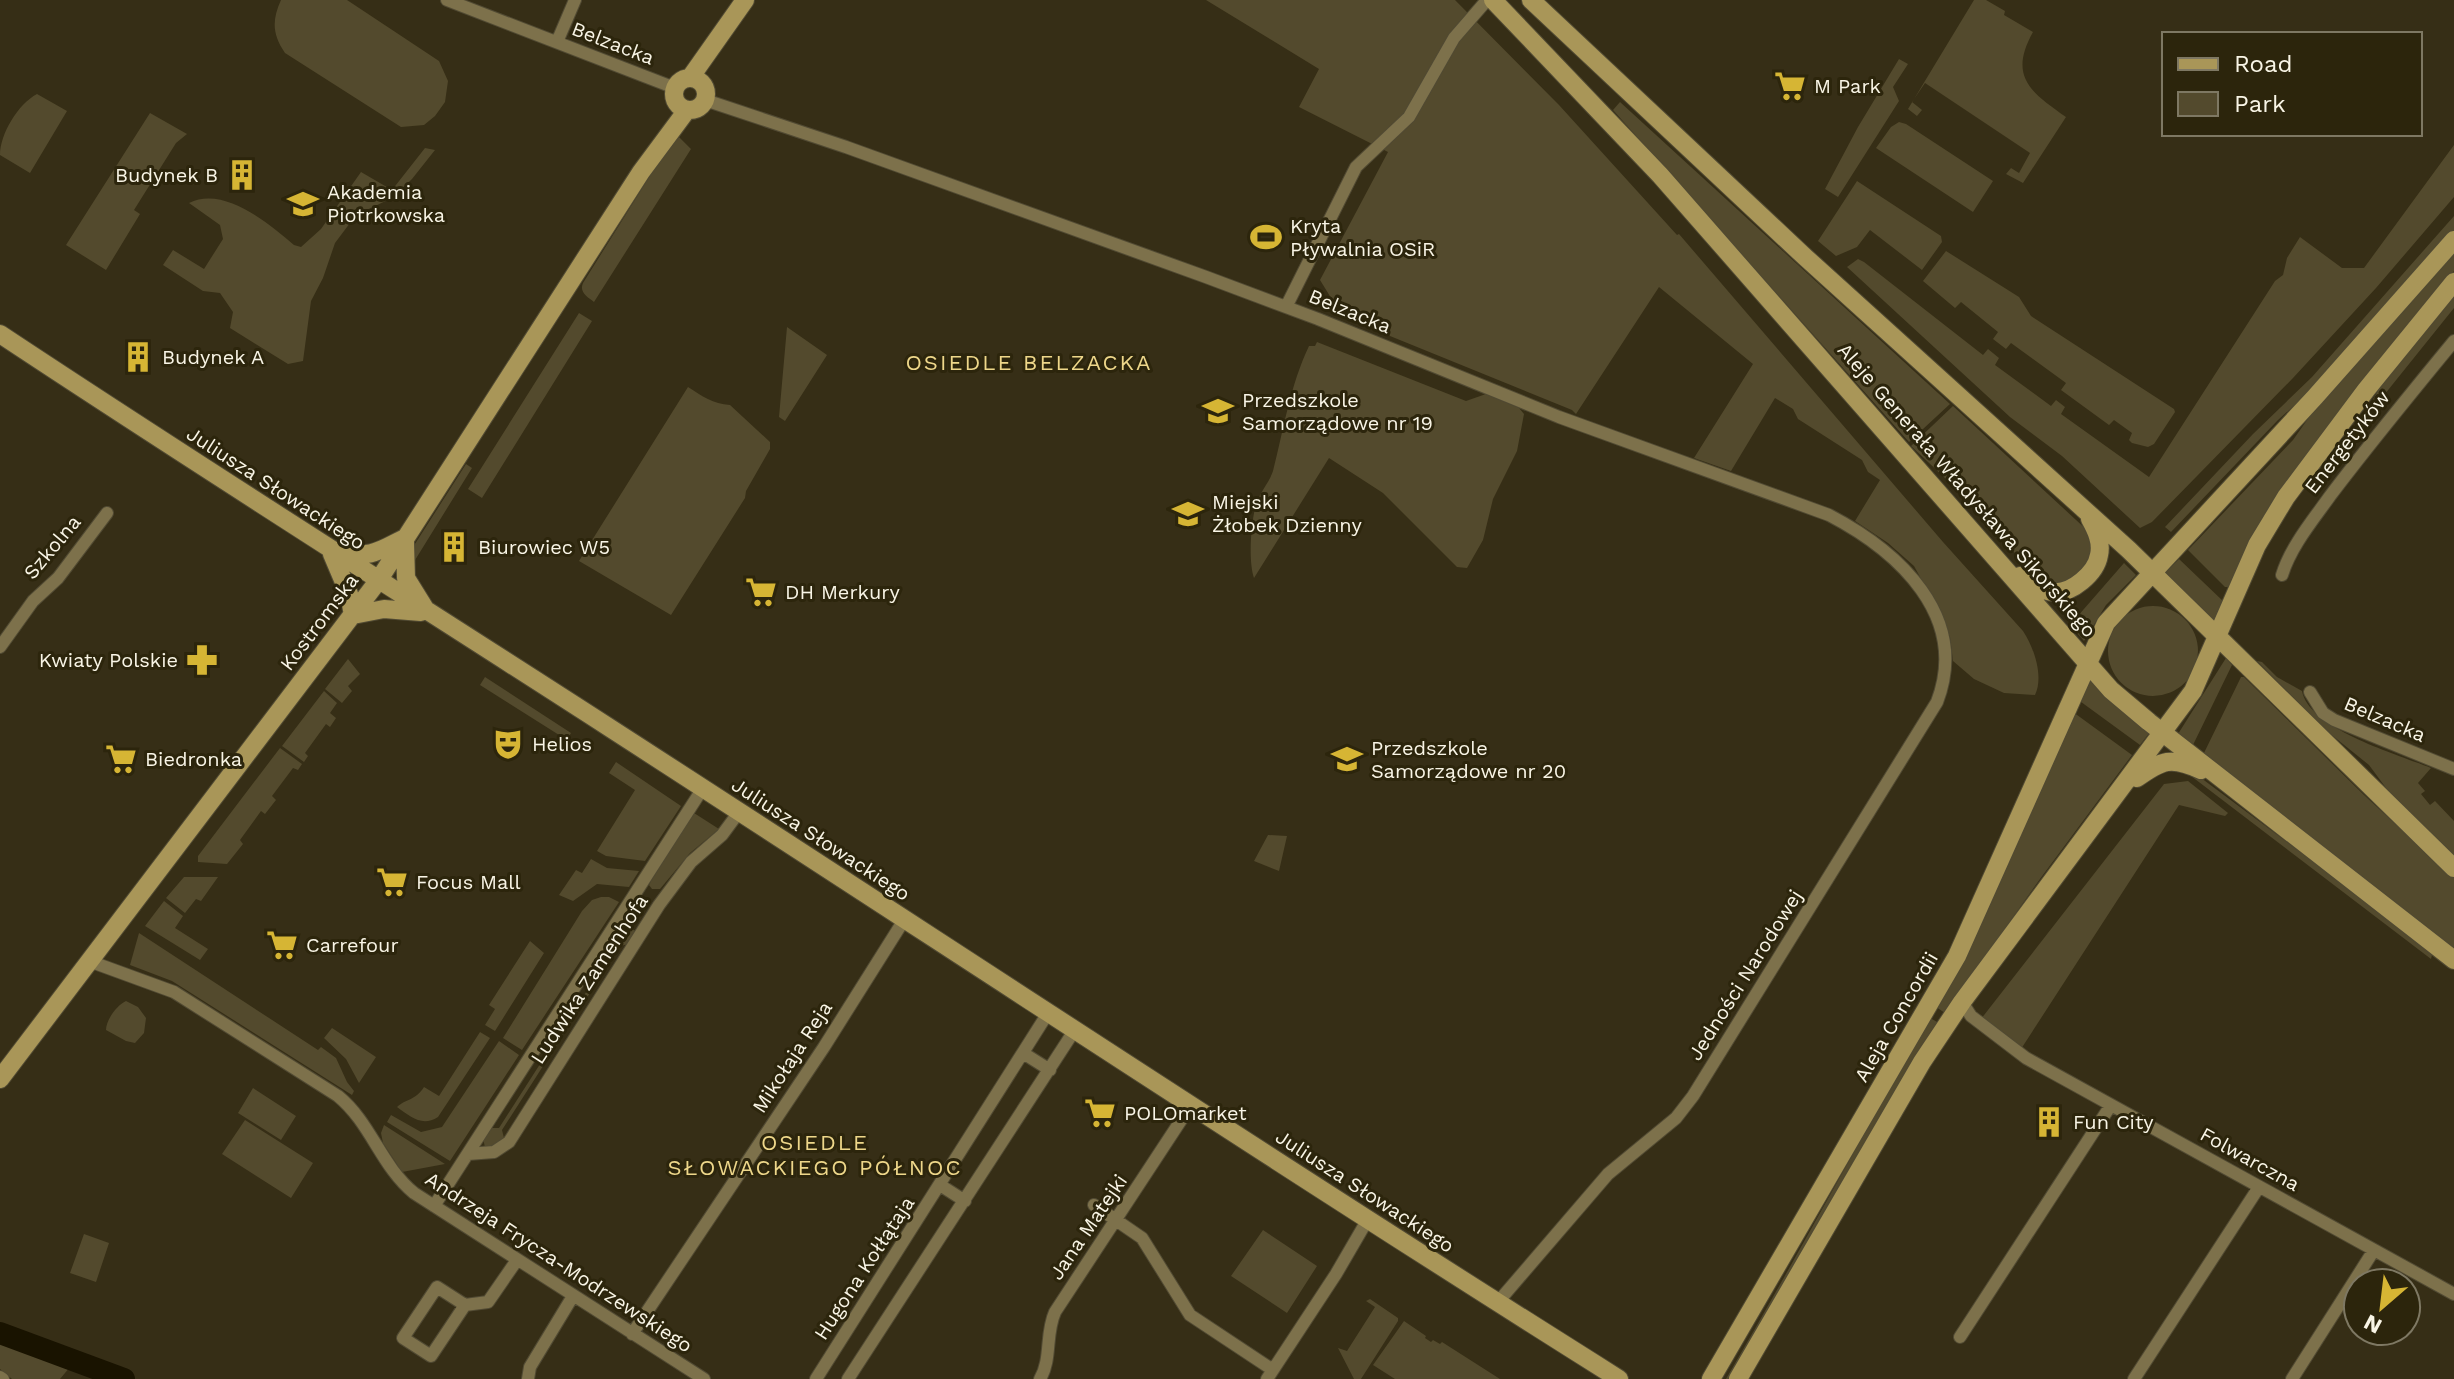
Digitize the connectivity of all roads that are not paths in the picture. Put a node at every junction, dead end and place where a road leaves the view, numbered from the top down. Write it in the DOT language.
graph roads {
  1 [pos="447,0"];
  2 [pos="575,0"];
  3 [pos="745,0"];
  4 [pos="1487,0"];
  5 [pos="1493,0"];
  6 [pos="1531,0"];
  7 [pos="557,42"];
  8 [pos="689,94"];
  9 [pos="2454,240"];
  10 [pos="2454,282"];
  11 [pos="1286,307"];
  12 [pos="0,334"];
  13 [pos="2454,341"];
  14 [pos="107,513"];
  15 [pos="2089,515"];
  16 [pos="405,538"];
  17 [pos="328,549"];
  18 [pos="2001,563"];
  19 [pos="2152,572"];
  20 [pos="2282,575"];
  21 [pos="378,581"];
  22 [pos="428,613"];
  23 [pos="353,615"];
  24 [pos="1937,623"];
  25 [pos="2218,635"];
  26 [pos="0,647"];
  27 [pos="2088,661"];
  28 [pos="2310,692"];
  29 [pos="2163,733"];
  30 [pos="2454,769"];
  31 [pos="2226,782"];
  32 [pos="2125,786"];
  33 [pos="703,788"];
  34 [pos="739,812"];
  35 [pos="2454,868"];
  36 [pos="636,894"];
  37 [pos="659,905"];
  38 [pos="904,920"];
  39 [pos="2454,960"];
  40 [pos="89,961"];
  41 [pos="1962,1002"];
  42 [pos="1048,1013"];
  43 [pos="1074,1031"];
  44 [pos="1023,1053"];
  45 [pos="1050,1070"];
  46 [pos="0,1079"];
  47 [pos="1191,1105"];
  48 [pos="2111,1105"];
  49 [pos="468,1154"];
  50 [pos="940,1185"];
  51 [pos="2259,1187"];
  52 [pos="965,1201"];
  53 [pos="1094,1205"];
  54 [pos="434,1206"];
  55 [pos="1368,1219"];
  56 [pos="1117,1220"];
  57 [pos="2374,1250"];
  58 [pos="517,1260"];
  59 [pos="2454,1294"];
  60 [pos="573,1296"];
  61 [pos="1498,1302"];
  62 [pos="465,1305"];
  63 [pos="632,1334"];
  64 [pos="1960,1337"];
  65 [pos="818,1375"];
  66 [pos="1270,1375"];
  67 [pos="1042,1378"];
  68 [pos="528,1379"];
  69 [pos="704,1379"];
  70 [pos="833,1379"];
  71 [pos="848,1379"];
  72 [pos="1619,1379"];
  73 [pos="1711,1379"];
  74 [pos="1738,1379"];
  75 [pos="2134,1379"];
  76 [pos="2292,1379"];
  1 -- 7 [label="street, Belzacka"];
  2 -- 7 [label="street"];
  3 -- 8 [label="street, Kostromska"];
  4 -- 11 [label="street"];
  5 -- 18 [label="street, Aleje Generała Władysława Sikorskiego"];
  6 -- 15 [label="street, Aleje Generała Władysława Sikorskiego"];
  7 -- 8 [label="street, Belzacka"];
  8 -- 11 [label="street, Belzacka"];
  8 -- 16 [label="street, Kostromska"];
  9 -- 19 [label="street, Aleja Concordii"];
  10 -- 25 [label="street"];
  11 -- 24 [label="street, Belzacka"];
  12 -- 17 [label="street, Juliusza Słowackiego"];
  13 -- 20 [label="street, Energetyków"];
  14 -- 26 [label="street, Szkolna"];
  15 -- 18 [label="street"];
  15 -- 19 [label="street, Aleje Generała Władysława Sikorskiego"];
  16 -- 17 [label="street"];
  16 -- 21 [label="street, Kostromska"];
  16 -- 22 [label="street"];
  17 -- 21 [label="street, Juliusza Słowackiego"];
  17 -- 23 [label="street"];
  18 -- 27 [label="street, Aleje Generała Władysława Sikorskiego"];
  19 -- 25 [label="street, Aleje Generała Władysława Sikorskiego"];
  19 -- 27 [label="street, Aleja Concordii"];
  21 -- 22 [label="street, Juliusza Słowackiego"];
  21 -- 23 [label="street, Kostromska"];
  22 -- 23 [label="street"];
  22 -- 33 [label="street, Juliusza Słowackiego"];
  23 -- 40 [label="street, Kostromska"];
  24 -- 61 [label="street, Jedności Narodowej"];
  25 -- 29 [label="street"];
  25 -- 35 [label="street, Aleje Generała Władysława Sikorskiego"];
  27 -- 29 [label="street, Aleje Generała Władysława Sikorskiego"];
  27 -- 73 [label="street, Aleja Concordii"];
  28 -- 30 [label="street, Belzacka"];
  29 -- 31 [label="street, Aleje Generała Władysława Sikorskiego"];
  29 -- 32 [label="street"];
  31 -- 32 [label="street"];
  31 -- 39 [label="street, Aleje Generała Władysława Sikorskiego"];
  32 -- 41 [label="street"];
  33 -- 34 [label="street, Juliusza Słowackiego"];
  33 -- 36 [label="street, Ludwika Zamenhofa"];
  34 -- 37 [label="street, Ludwika Zamenhofa"];
  34 -- 38 [label="street, Juliusza Słowackiego"];
  36 -- 37 [label="street"];
  36 -- 49 [label="street, Ludwika Zamenhofa"];
  37 -- 49 [label="street, Ludwika Zamenhofa"];
  38 -- 42 [label="street, Juliusza Słowackiego"];
  38 -- 63 [label="street, Mikołaja Reja"];
  40 -- 46 [label="street, Kostromska"];
  40 -- 54 [label="street, Andrzeja Frycza-Modrzewskiego"];
  41 -- 48 [label="street, Folwarczna"];
  41 -- 74 [label="street"];
  42 -- 43 [label="street, Juliusza Słowackiego"];
  42 -- 44 [label="street, Hugona Kołłątaja"];
  43 -- 45 [label="street"];
  43 -- 47 [label="street, Juliusza Słowackiego"];
  44 -- 45 [label="street"];
  44 -- 50 [label="street, Hugona Kołłątaja"];
  45 -- 52 [label="street"];
  47 -- 55 [label="street, Juliusza Słowackiego"];
  47 -- 56 [label="street, Jana Matejki"];
  48 -- 51 [label="street, Folwarczna"];
  48 -- 64 [label="street"];
  49 -- 54 [label="street, Ludwika Zamenhofa"];
  50 -- 52 [label="street, Hugona Kołłątaja"];
  50 -- 65 [label="street, Hugona Kołłątaja"];
  51 -- 57 [label="street, Folwarczna"];
  51 -- 75 [label="street"];
  52 -- 71 [label="street"];
  53 -- 56 [label="street"];
  54 -- 58 [label="street, Andrzeja Frycza-Modrzewskiego"];
  55 -- 61 [label="street, Juliusza Słowackiego"];
  55 -- 66 [label="street"];
  56 -- 66 [label="street"];
  56 -- 67 [label="street, Jana Matejki"];
  57 -- 59 [label="street, Folwarczna"];
  57 -- 76 [label="street"];
  58 -- 60 [label="street, Andrzeja Frycza-Modrzewskiego"];
  58 -- 62 [label="street"];
  60 -- 63 [label="street, Andrzeja Frycza-Modrzewskiego"];
  60 -- 68 [label="street"];
  61 -- 72 [label="street, Juliusza Słowackiego"];
  62 -- 62 [label="street"];
  63 -- 69 [label="street, Andrzeja Frycza-Modrzewskiego"];
  65 -- 70 [label="street, Hugona Kołłątaja"];
}
